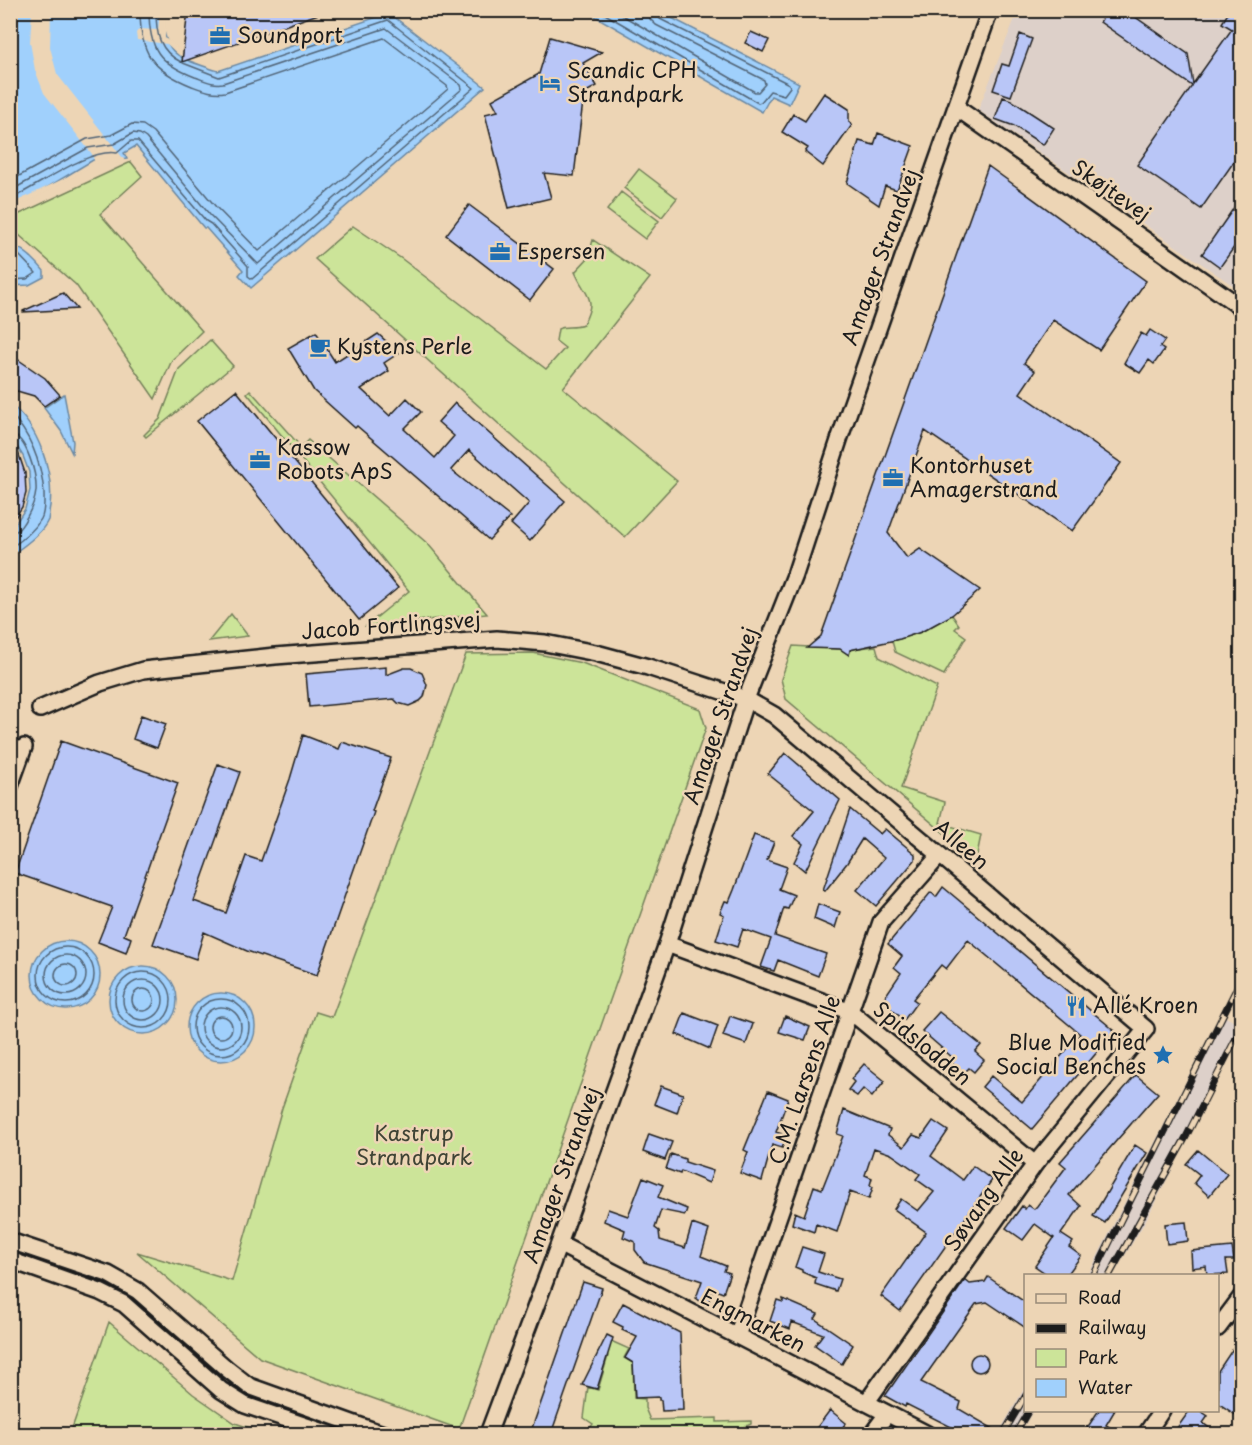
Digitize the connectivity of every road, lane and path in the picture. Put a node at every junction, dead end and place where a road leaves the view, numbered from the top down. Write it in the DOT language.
graph roads {
  1 [pos="990,10"];
  2 [pos="957,108"];
  3 [pos="1242,308"];
  4 [pos="746,699"];
  5 [pos="40,709"];
  6 [pos="24,747"];
  7 [pos="10,786"];
  8 [pos="940,855"];
  9 [pos="667,944"];
  10 [pos="851,1012"];
  11 [pos="1146,1029"];
  12 [pos="1035,1164"];
  13 [pos="10,1241"];
  14 [pos="560,1244"];
  15 [pos="10,1260"];
  16 [pos="1242,1296"];
  17 [pos="1219,1327"];
  18 [pos="737,1336"];
  19 [pos="866,1403"];
  20 [pos="1161,1412"];
  21 [pos="887,1414"];
  22 [pos="330,1434"];
  23 [pos="383,1434"];
  24 [pos="488,1434"];
  25 [pos="872,1434"];
  26 [pos="927,1434"];
  27 [pos="1146,1434"];
  1 -- 2 [label="street, Amager Strandvej"];
  2 -- 3 [label="street, Skøjtevej"];
  2 -- 4 [label="street, Amager Strandvej"];
  4 -- 5 [label="street, Jacob Fortlingsvej"];
  4 -- 8 [label="street, Alleen"];
  4 -- 9 [label="street, Amager Strandvej"];
  6 -- 7 [label="street"];
  8 -- 10 [label="street, C.M. Larsens Alle"];
  8 -- 11 [label="street, Alleen"];
  9 -- 10 [label="street, Spidslodden"];
  9 -- 14 [label="street, Amager Strandvej"];
  10 -- 12 [label="street, Spidslodden"];
  10 -- 18 [label="street, C.M. Larsens Alle"];
  11 -- 12 [label="street, Søvang Alle"];
  12 -- 19 [label="street, Søvang Alle"];
  13 -- 23 [label="street"];
  14 -- 18 [label="street, Engmarken"];
  14 -- 24 [label="street, Amager Strandvej"];
  15 -- 22 [label="street"];
  16 -- 17 [label="street"];
  18 -- 19 [label="street, Engmarken"];
  19 -- 21 [label="street, Engmarken"];
  20 -- 27 [label="street"];
  21 -- 25 [label="street"];
  21 -- 26 [label="street, Engmarken"];
}
